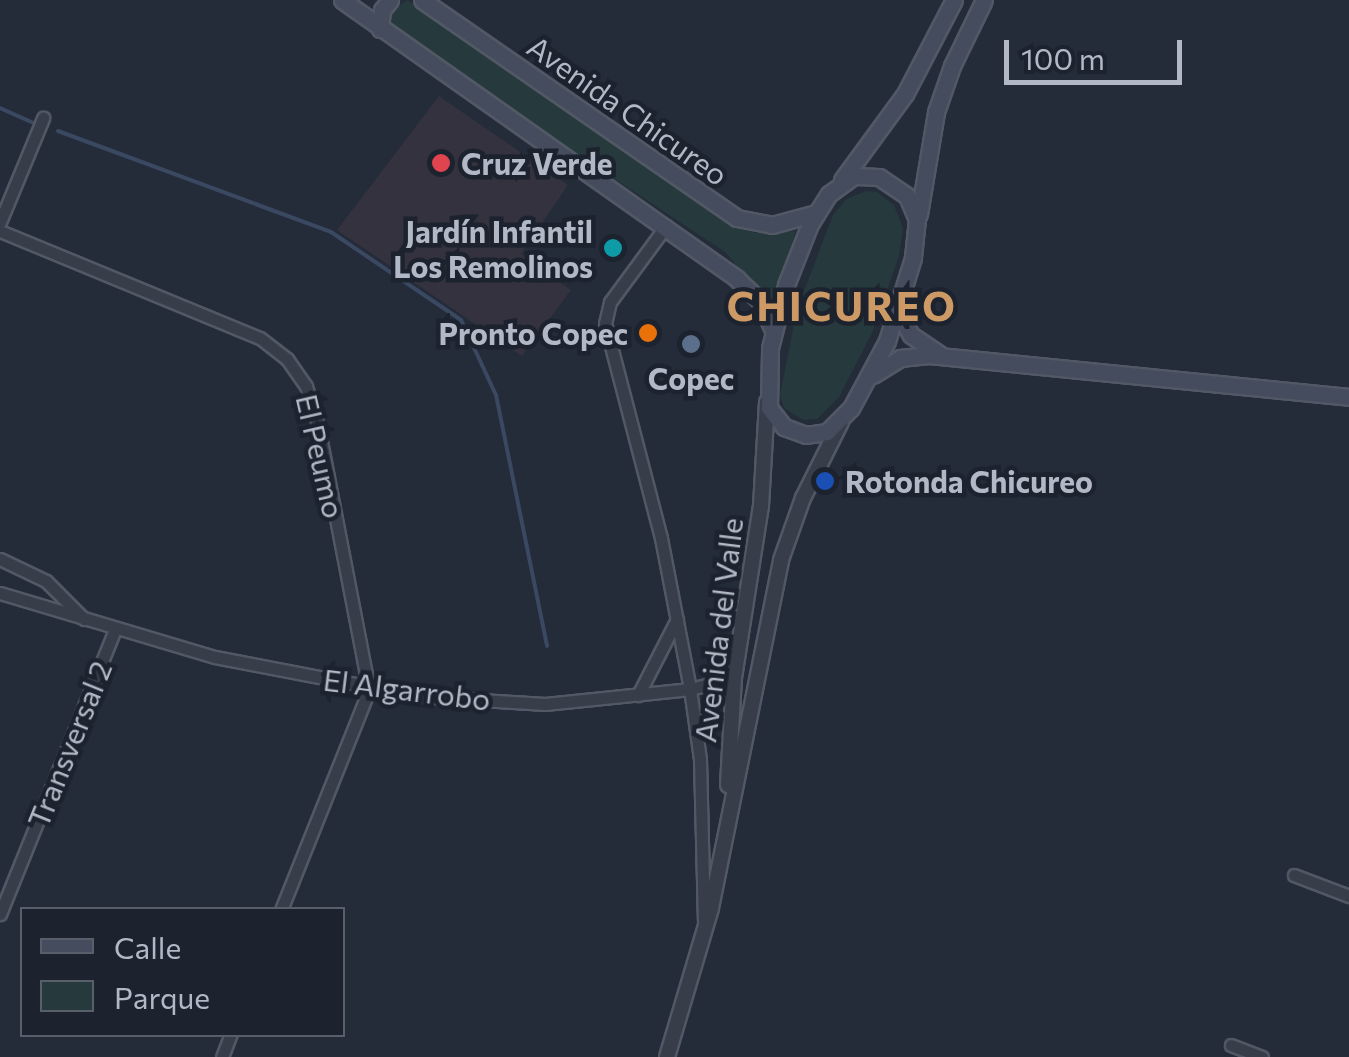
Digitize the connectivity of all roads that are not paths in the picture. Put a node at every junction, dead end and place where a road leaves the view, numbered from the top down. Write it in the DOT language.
graph roads {
  1 [pos="342,0"];
  2 [pos="390,0"];
  3 [pos="422,0"];
  4 [pos="954,0"];
  5 [pos="984,0"];
  6 [pos="380,29"];
  7 [pos="43,118"];
  8 [pos="840,183"];
  9 [pos="816,213"];
  10 [pos="0,222"];
  11 [pos="666,226"];
  12 [pos="917,228"];
  13 [pos="0,231"];
  14 [pos="898,311"];
  15 [pos="773,330"];
  16 [pos="942,356"];
  17 [pos="867,382"];
  18 [pos="1349,397"];
  19 [pos="767,402"];
  20 [pos="841,422"];
  21 [pos="0,559"];
  22 [pos="0,593"];
  23 [pos="678,618"];
  24 [pos="84,619"];
  25 [pos="115,629"];
  26 [pos="734,678"];
  27 [pos="690,689"];
  28 [pos="369,690"];
  29 [pos="638,695"];
  30 [pos="719,866"];
  31 [pos="1294,875"];
  32 [pos="1349,896"];
  33 [pos="282,907"];
  34 [pos="0,914"];
  35 [pos="704,935"];
  36 [pos="1232,1045"];
  37 [pos="667,1057"];
  38 [pos="1262,1057"];
  1 -- 6 [label="main road"];
  2 -- 6 [label="main road"];
  3 -- 9 [label="main road, Avenida Chicureo"];
  4 -- 8 [label="main road"];
  5 -- 12 [label="main road"];
  6 -- 11 [label="main road"];
  7 -- 10 [label="street"];
  8 -- 9 [label="main road"];
  8 -- 12 [label="main road"];
  9 -- 15 [label="main road"];
  11 -- 15 [label="main road"];
  11 -- 23 [label="street"];
  12 -- 14 [label="main road"];
  13 -- 28 [label="street, El Peumo"];
  14 -- 16 [label="main road"];
  14 -- 17 [label="main road"];
  15 -- 19 [label="main road"];
  16 -- 17 [label="main road"];
  16 -- 18 [label="main road"];
  17 -- 20 [label="main road"];
  19 -- 20 [label="main road"];
  19 -- 26 [label="street, Avenida del Valle"];
  20 -- 30 [label="street, Avenida del Valle"];
  21 -- 24 [label="street"];
  22 -- 24 [label="street, El Algarrobo"];
  23 -- 27 [label="street"];
  23 -- 29 [label="street"];
  24 -- 25 [label="street, El Algarrobo"];
  25 -- 28 [label="street, El Algarrobo"];
  25 -- 34 [label="street, Transversal 2"];
  26 -- 27 [label="street, El Algarrobo"];
  26 -- 30 [label="street, Avenida del Valle"];
  27 -- 29 [label="street, El Algarrobo"];
  27 -- 35 [label="street"];
  28 -- 29 [label="street, El Algarrobo"];
  28 -- 33 [label="street"];
  30 -- 35 [label="street, Avenida del Valle"];
  31 -- 32 [label="street"];
  35 -- 37 [label="street, Avenida del Valle"];
  36 -- 38 [label="street"];
}
